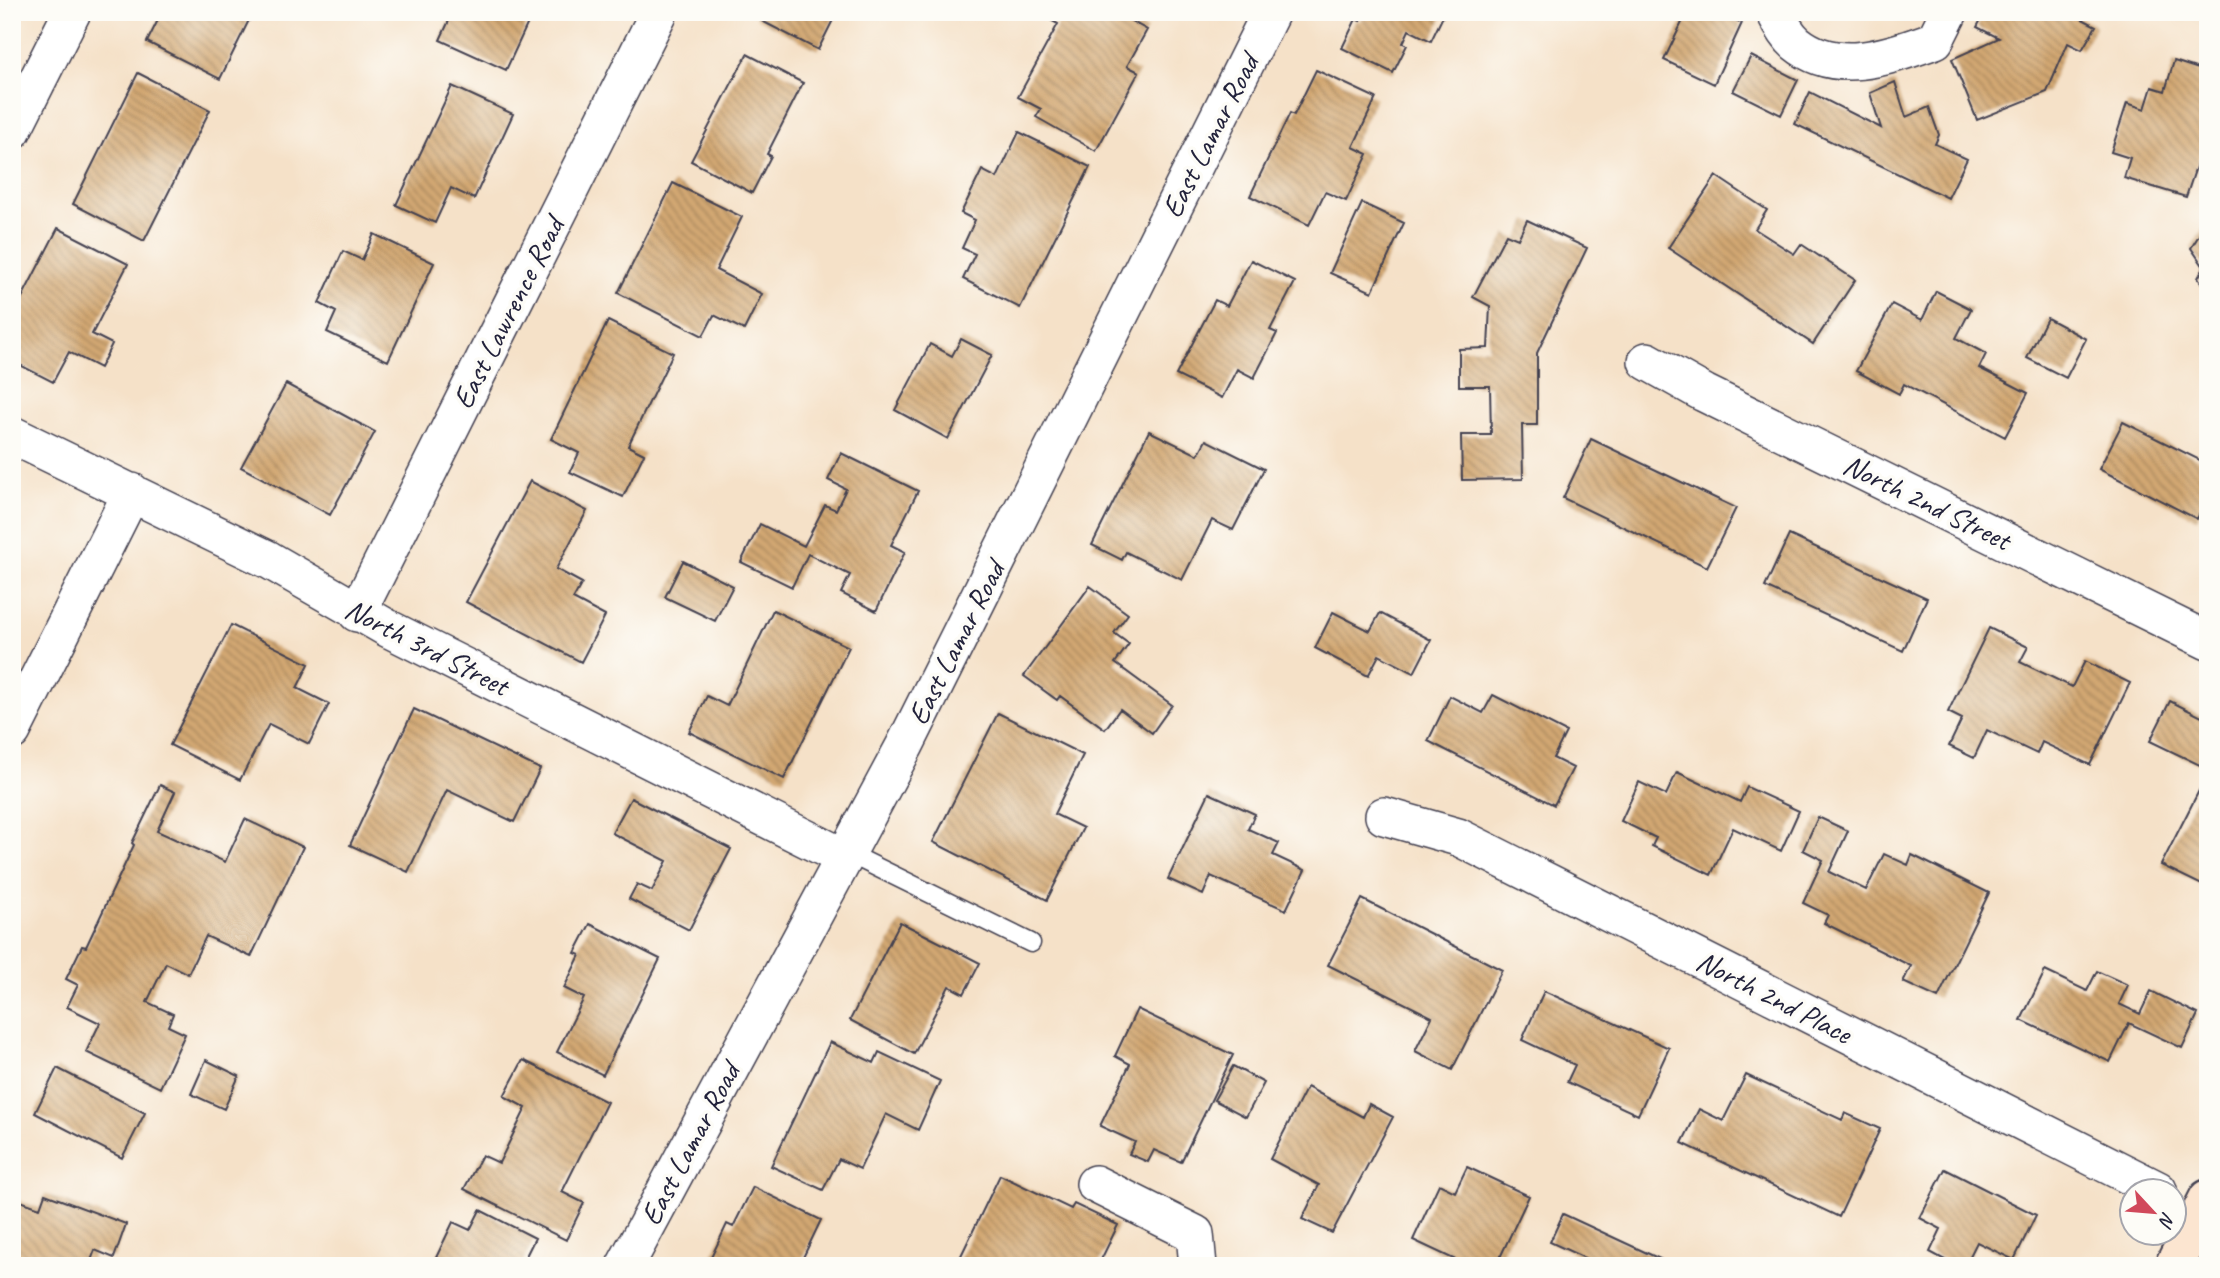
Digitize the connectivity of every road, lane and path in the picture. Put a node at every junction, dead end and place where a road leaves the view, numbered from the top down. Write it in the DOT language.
graph roads {
  1 [pos="72,12"];
  2 [pos="659,12"];
  3 [pos="1272,12"];
  4 [pos="1774,12"];
  5 [pos="1949,12"];
  6 [pos="12,131"];
  7 [pos="1647,361"];
  8 [pos="12,435"];
  9 [pos="132,492"];
  10 [pos="358,613"];
  11 [pos="2208,641"];
  12 [pos="12,732"];
  13 [pos="1384,816"];
  14 [pos="844,855"];
  15 [pos="1031,943"];
  16 [pos="2128,1176"];
  17 [pos="1095,1184"];
  18 [pos="2194,1203"];
  19 [pos="625,1266"];
  20 [pos="1198,1266"];
  21 [pos="2174,1266"];
  1 -- 6 [label="street"];
  2 -- 10 [label="street, East Lawrence Road"];
  3 -- 14 [label="street, East Lamar Road"];
  4 -- 5 [label="street"];
  7 -- 11 [label="street, North 2nd Street"];
  8 -- 9 [label="street, North 3rd Street"];
  9 -- 10 [label="street, North 3rd Street"];
  9 -- 12 [label="street"];
  10 -- 14 [label="street, North 3rd Street"];
  13 -- 16 [label="street, North 2nd Place"];
  14 -- 15 [label="lane"];
  14 -- 19 [label="street, East Lamar Road"];
  17 -- 20 [label="street"];
  18 -- 21 [label="main road"];
}
